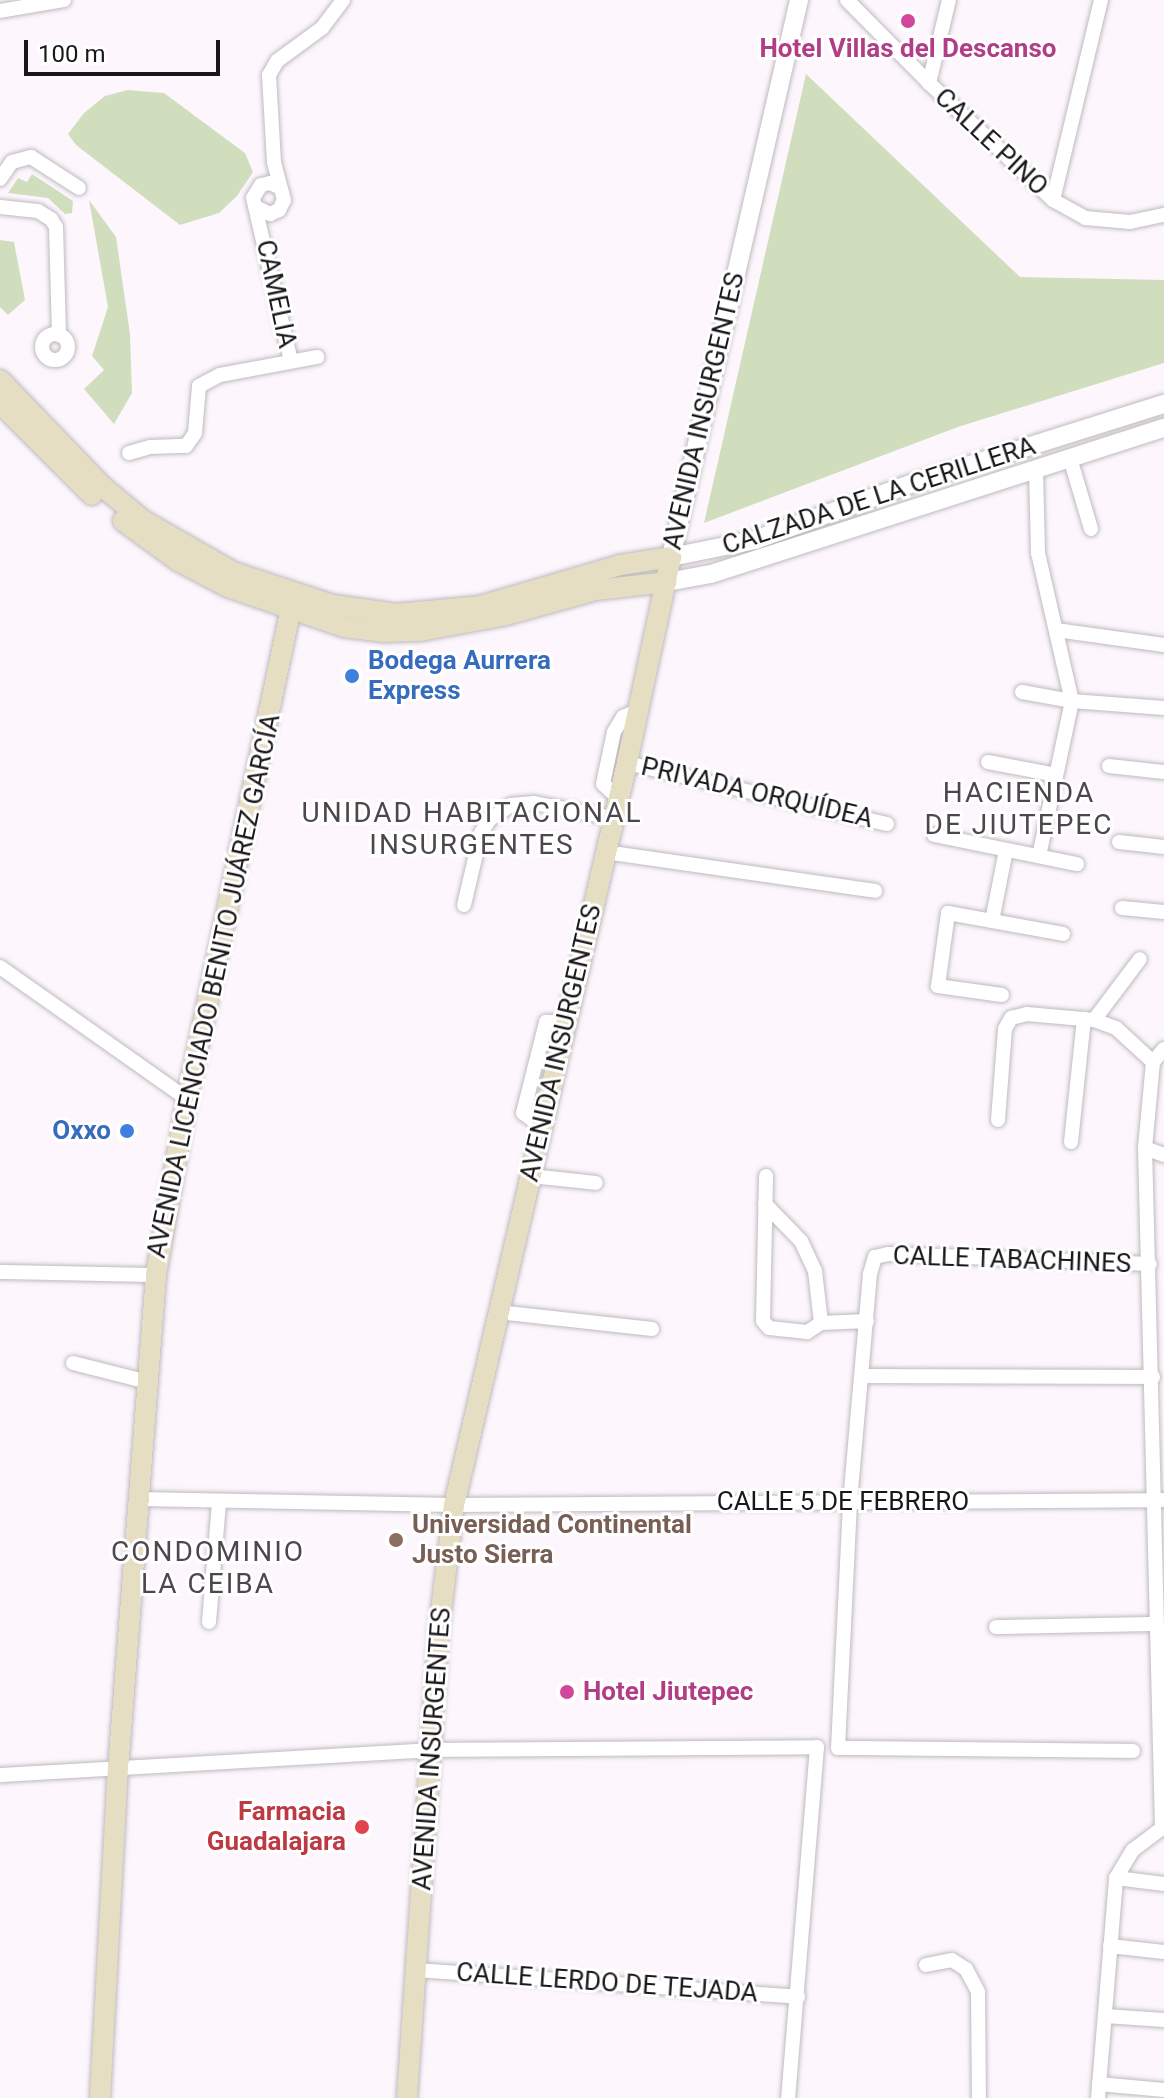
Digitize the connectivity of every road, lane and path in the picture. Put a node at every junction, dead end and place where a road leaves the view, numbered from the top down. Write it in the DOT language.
graph roads {
  1 [pos="64,0"];
  2 [pos="343,0"];
  3 [pos="799,0"];
  4 [pos="847,0"];
  5 [pos="949,0"];
  6 [pos="1101,0"];
  7 [pos="0,11"];
  8 [pos="929,83"];
  9 [pos="0,179"];
  10 [pos="272,185"];
  11 [pos="79,188"];
  12 [pos="1053,200"];
  13 [pos="0,207"];
  14 [pos="263,211"];
  15 [pos="1164,215"];
  16 [pos="59,335"];
  17 [pos="317,357"];
  18 [pos="291,361"];
  19 [pos="0,380"];
  20 [pos="0,403"];
  21 [pos="1164,404"];
  22 [pos="1164,428"];
  23 [pos="129,453"];
  24 [pos="1070,458"];
  25 [pos="1036,470"];
  26 [pos="1091,529"];
  27 [pos="671,557"];
  28 [pos="230,579"];
  29 [pos="667,582"];
  30 [pos="292,602"];
  31 [pos="1056,630"];
  32 [pos="1164,645"];
  33 [pos="1022,692"];
  34 [pos="1072,701"];
  35 [pos="1164,708"];
  36 [pos="637,711"];
  37 [pos="988,762"];
  38 [pos="627,763"];
  39 [pos="1109,766"];
  40 [pos="1164,772"];
  41 [pos="1056,775"];
  42 [pos="617,797"];
  43 [pos="612,818"];
  44 [pos="887,824"];
  45 [pos="934,835"];
  46 [pos="1119,842"];
  47 [pos="1164,847"];
  48 [pos="1006,850"];
  49 [pos="605,852"];
  50 [pos="1039,856"];
  51 [pos="1077,864"];
  52 [pos="875,891"];
  53 [pos="464,905"];
  54 [pos="1122,908"];
  55 [pos="1164,912"];
  56 [pos="992,921"];
  57 [pos="1063,934"];
  58 [pos="1140,959"];
  59 [pos="0,967"];
  60 [pos="1002,995"];
  61 [pos="1089,1019"];
  62 [pos="1164,1049"];
  63 [pos="1153,1062"];
  64 [pos="187,1099"];
  65 [pos="998,1120"];
  66 [pos="1071,1142"];
  67 [pos="1145,1148"];
  68 [pos="1164,1155"];
  69 [pos="531,1176"];
  70 [pos="766,1176"];
  71 [pos="596,1183"];
  72 [pos="765,1204"];
  73 [pos="787,1225"];
  74 [pos="764,1237"];
  75 [pos="1150,1264"];
  76 [pos="0,1272"];
  77 [pos="156,1275"];
  78 [pos="498,1312"];
  79 [pos="867,1321"];
  80 [pos="821,1323"];
  81 [pos="652,1329"];
  82 [pos="73,1363"];
  83 [pos="863,1376"];
  84 [pos="1153,1377"];
  85 [pos="148,1382"];
  86 [pos="138,1499"];
  87 [pos="1159,1500"];
  88 [pos="850,1502"];
  89 [pos="219,1503"];
  90 [pos="454,1505"];
  91 [pos="209,1622"];
  92 [pos="1156,1624"];
  93 [pos="996,1627"];
  94 [pos="430,1750"];
  95 [pos="1133,1751"];
  96 [pos="118,1769"];
  97 [pos="0,1775"];
  98 [pos="1163,1828"];
  99 [pos="1116,1878"];
  100 [pos="1164,1884"];
  101 [pos="1110,1946"];
  102 [pos="1164,1952"];
  103 [pos="926,1965"];
  104 [pos="416,1970"];
  105 [pos="798,1997"];
  106 [pos="1105,2016"];
  107 [pos="1164,2020"];
  108 [pos="1164,2090"];
  109 [pos="1098,2091"];
  110 [pos="100,2098"];
  111 [pos="407,2098"];
  112 [pos="788,2098"];
  113 [pos="979,2098"];
  1 -- 7 [label="street"];
  2 -- 10 [label="street"];
  3 -- 27 [label="street, AVENIDA INSURGENTES"];
  4 -- 8 [label="street, CALLE PINO"];
  5 -- 8 [label="street"];
  6 -- 12 [label="street"];
  8 -- 12 [label="street, CALLE PINO"];
  9 -- 11 [label="street"];
  10 -- 14 [label="street"];
  10 -- 14 [label="street"];
  12 -- 15 [label="street, CALLE PINO"];
  13 -- 16 [label="street"];
  14 -- 18 [label="street, CAMELIA"];
  17 -- 18 [label="street, CAMELIA"];
  18 -- 23 [label="street, CAMELIA"];
  19 -- 28 [label="main road, CALZADA DE LA CERILLERA"];
  20 -- 28 [label="main road, CALZADA DE LA CERILLERA"];
  21 -- 27 [label="street, CALZADA DE LA CERILLERA"];
  22 -- 24 [label="street, CALZADA DE LA CERILLERA"];
  24 -- 25 [label="street, CALZADA DE LA CERILLERA"];
  24 -- 26 [label="street"];
  25 -- 29 [label="street, CALZADA DE LA CERILLERA"];
  25 -- 31 [label="street"];
  27 -- 29 [label="main road, AVENIDA INSURGENTES"];
  27 -- 30 [label="main road, CALZADA DE LA CERILLERA"];
  28 -- 30 [label="main road, CALZADA DE LA CERILLERA"];
  29 -- 30 [label="main road, CALZADA DE LA CERILLERA"];
  29 -- 36 [label="main road, AVENIDA INSURGENTES"];
  30 -- 64 [label="main road, AVENIDA LICENCIADO BENITO JUÁREZ GARCÍA"];
  31 -- 32 [label="street"];
  31 -- 34 [label="street"];
  33 -- 34 [label="street"];
  34 -- 35 [label="street"];
  34 -- 41 [label="street"];
  36 -- 38 [label="main road, AVENIDA INSURGENTES"];
  36 -- 42 [label="street"];
  37 -- 41 [label="street"];
  38 -- 42 [label="main road, AVENIDA INSURGENTES"];
  38 -- 44 [label="street, PRIVADA ORQUÍDEA"];
  39 -- 40 [label="street"];
  41 -- 50 [label="street"];
  42 -- 43 [label="main road, AVENIDA INSURGENTES"];
  43 -- 49 [label="main road, AVENIDA INSURGENTES"];
  43 -- 53 [label="street"];
  45 -- 48 [label="street"];
  46 -- 47 [label="street"];
  48 -- 50 [label="street"];
  48 -- 56 [label="street"];
  49 -- 52 [label="street"];
  49 -- 69 [label="main road, AVENIDA INSURGENTES"];
  50 -- 51 [label="street"];
  54 -- 55 [label="street"];
  56 -- 57 [label="street"];
  56 -- 60 [label="street"];
  58 -- 61 [label="street"];
  59 -- 64 [label="street"];
  61 -- 63 [label="street"];
  61 -- 65 [label="street"];
  61 -- 66 [label="street"];
  62 -- 63 [label="street"];
  63 -- 67 [label="street"];
  64 -- 77 [label="main road, AVENIDA LICENCIADO BENITO JUÁREZ GARCÍA"];
  67 -- 68 [label="street"];
  67 -- 75 [label="street"];
  69 -- 71 [label="street"];
  69 -- 78 [label="main road, AVENIDA INSURGENTES"];
  70 -- 72 [label="street"];
  72 -- 73 [label="street"];
  72 -- 74 [label="street"];
  73 -- 74 [label="street"];
  73 -- 80 [label="street"];
  74 -- 80 [label="street"];
  75 -- 79 [label="street, CALLE TABACHINES"];
  75 -- 84 [label="street"];
  76 -- 77 [label="street"];
  77 -- 85 [label="main road, AVENIDA LICENCIADO BENITO JUÁREZ GARCÍA"];
  78 -- 81 [label="street"];
  78 -- 90 [label="main road, AVENIDA INSURGENTES"];
  79 -- 80 [label="street"];
  79 -- 83 [label="street"];
  82 -- 85 [label="street"];
  83 -- 84 [label="street"];
  83 -- 88 [label="street"];
  84 -- 87 [label="street"];
  85 -- 86 [label="main road, AVENIDA LICENCIADO BENITO JUÁREZ GARCÍA"];
  86 -- 89 [label="street, CALLE 5 DE FEBRERO"];
  86 -- 96 [label="main road, AVENIDA LICENCIADO BENITO JUÁREZ GARCÍA"];
  87 -- 88 [label="street, CALLE 5 DE FEBRERO"];
  87 -- 92 [label="street"];
  88 -- 90 [label="street, CALLE 5 DE FEBRERO"];
  88 -- 95 [label="street"];
  89 -- 90 [label="street, CALLE 5 DE FEBRERO"];
  89 -- 91 [label="street"];
  90 -- 94 [label="main road, AVENIDA INSURGENTES"];
  92 -- 93 [label="street"];
  92 -- 98 [label="street"];
  94 -- 96 [label="street"];
  94 -- 104 [label="main road, AVENIDA INSURGENTES"];
  94 -- 105 [label="street"];
  96 -- 97 [label="street"];
  96 -- 110 [label="main road, AVENIDA LICENCIADO BENITO JUÁREZ GARCÍA"];
  98 -- 99 [label="street"];
  99 -- 100 [label="street"];
  99 -- 101 [label="street"];
  101 -- 102 [label="street"];
  101 -- 106 [label="street"];
  103 -- 113 [label="street"];
  104 -- 105 [label="street, CALLE LERDO DE TEJADA"];
  104 -- 111 [label="main road, AVENIDA INSURGENTES"];
  105 -- 112 [label="street"];
  106 -- 107 [label="street"];
  106 -- 109 [label="street"];
  108 -- 109 [label="street"];
}
